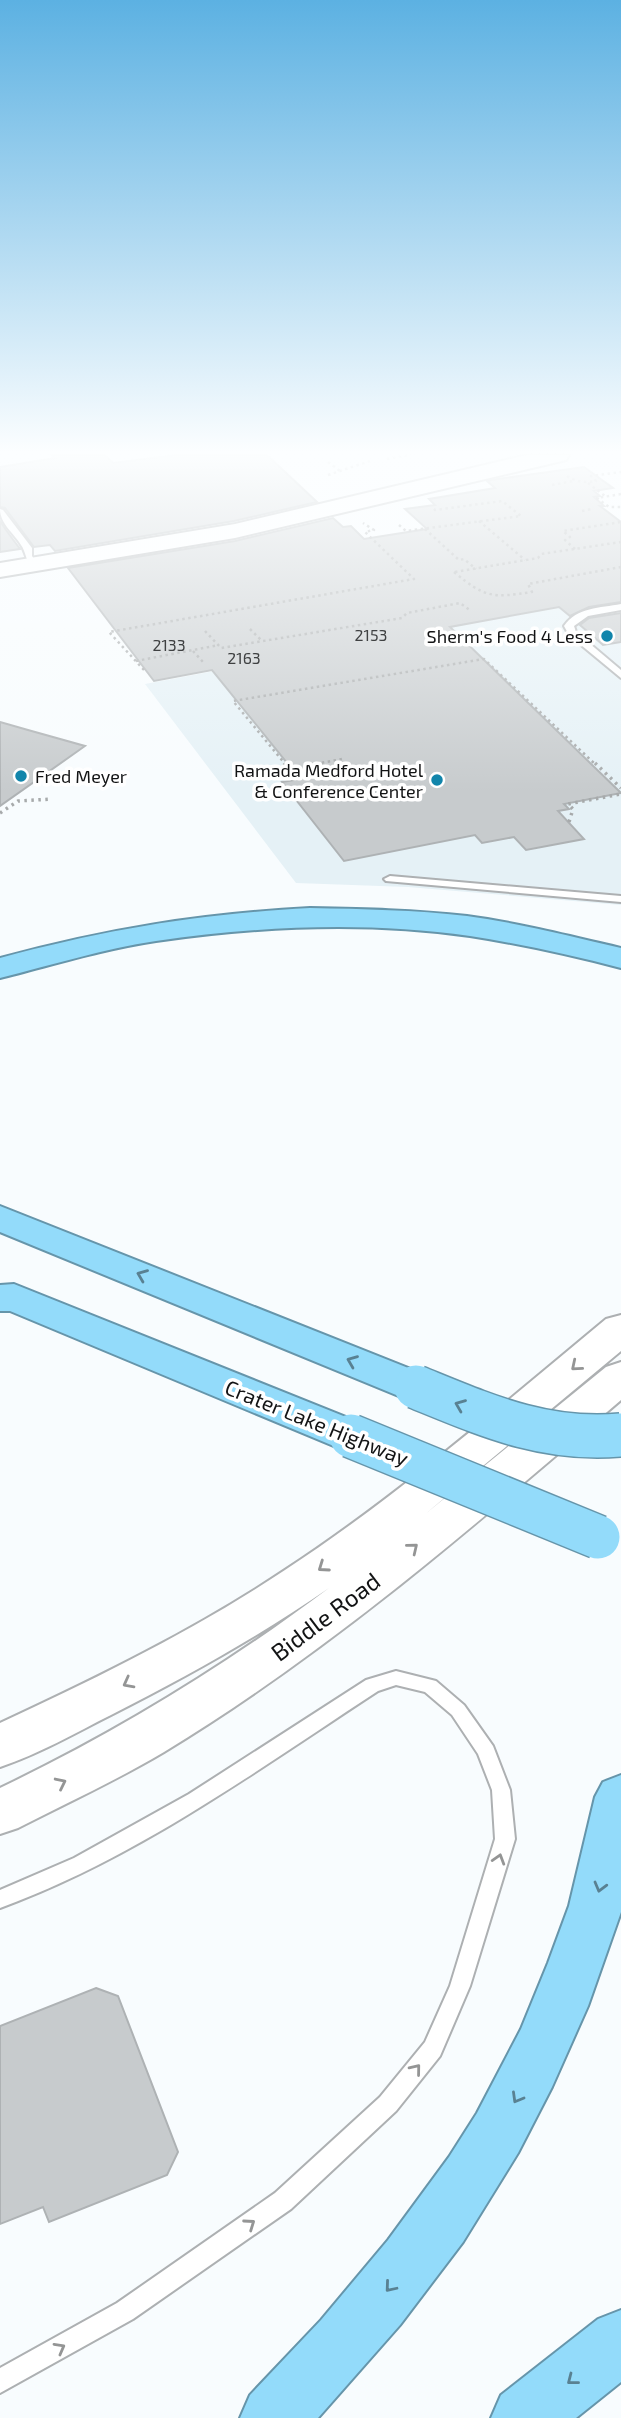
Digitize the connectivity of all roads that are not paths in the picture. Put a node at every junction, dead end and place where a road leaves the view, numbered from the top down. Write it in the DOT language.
graph roads {
  1 [pos="621,607"];
  2 [pos="621,675"];
  3 [pos="390,878"];
  4 [pos="621,899"];
  5 [pos="621,939"];
  6 [pos="0,947"];
  7 [pos="621,958"];
  8 [pos="0,968"];
  9 [pos="0,1218"];
  10 [pos="5,1290"];
  11 [pos="621,1329"];
  12 [pos="621,1377"];
  13 [pos="621,1435"];
  14 [pos="609,1541"];
  15 [pos="0,1746"];
  16 [pos="621,1797"];
  17 [pos="0,1812"];
  18 [pos="0,1899"];
  19 [pos="621,2343"];
  20 [pos="0,2381"];
  21 [pos="274,2418"];
  22 [pos="524,2418"];
  1 -- 2 [label="lane"];
  3 -- 4 [label="lane"];
  5 -- 6 [label="highway"];
  7 -- 8 [label="highway"];
  13 -- 9 [label="highway, one-way, bridge"];
  10 -- 14 [label="highway, Crater Lake Highway, bridge"];
  11 -- 15 [label="main road, Biddle Road, one-way"];
  17 -- 12 [label="main road, Biddle Road, one-way"];
  16 -- 21 [label="highway, one-way"];
  20 -- 18 [label="lane, one-way"];
  19 -- 22 [label="highway, one-way"];
}
